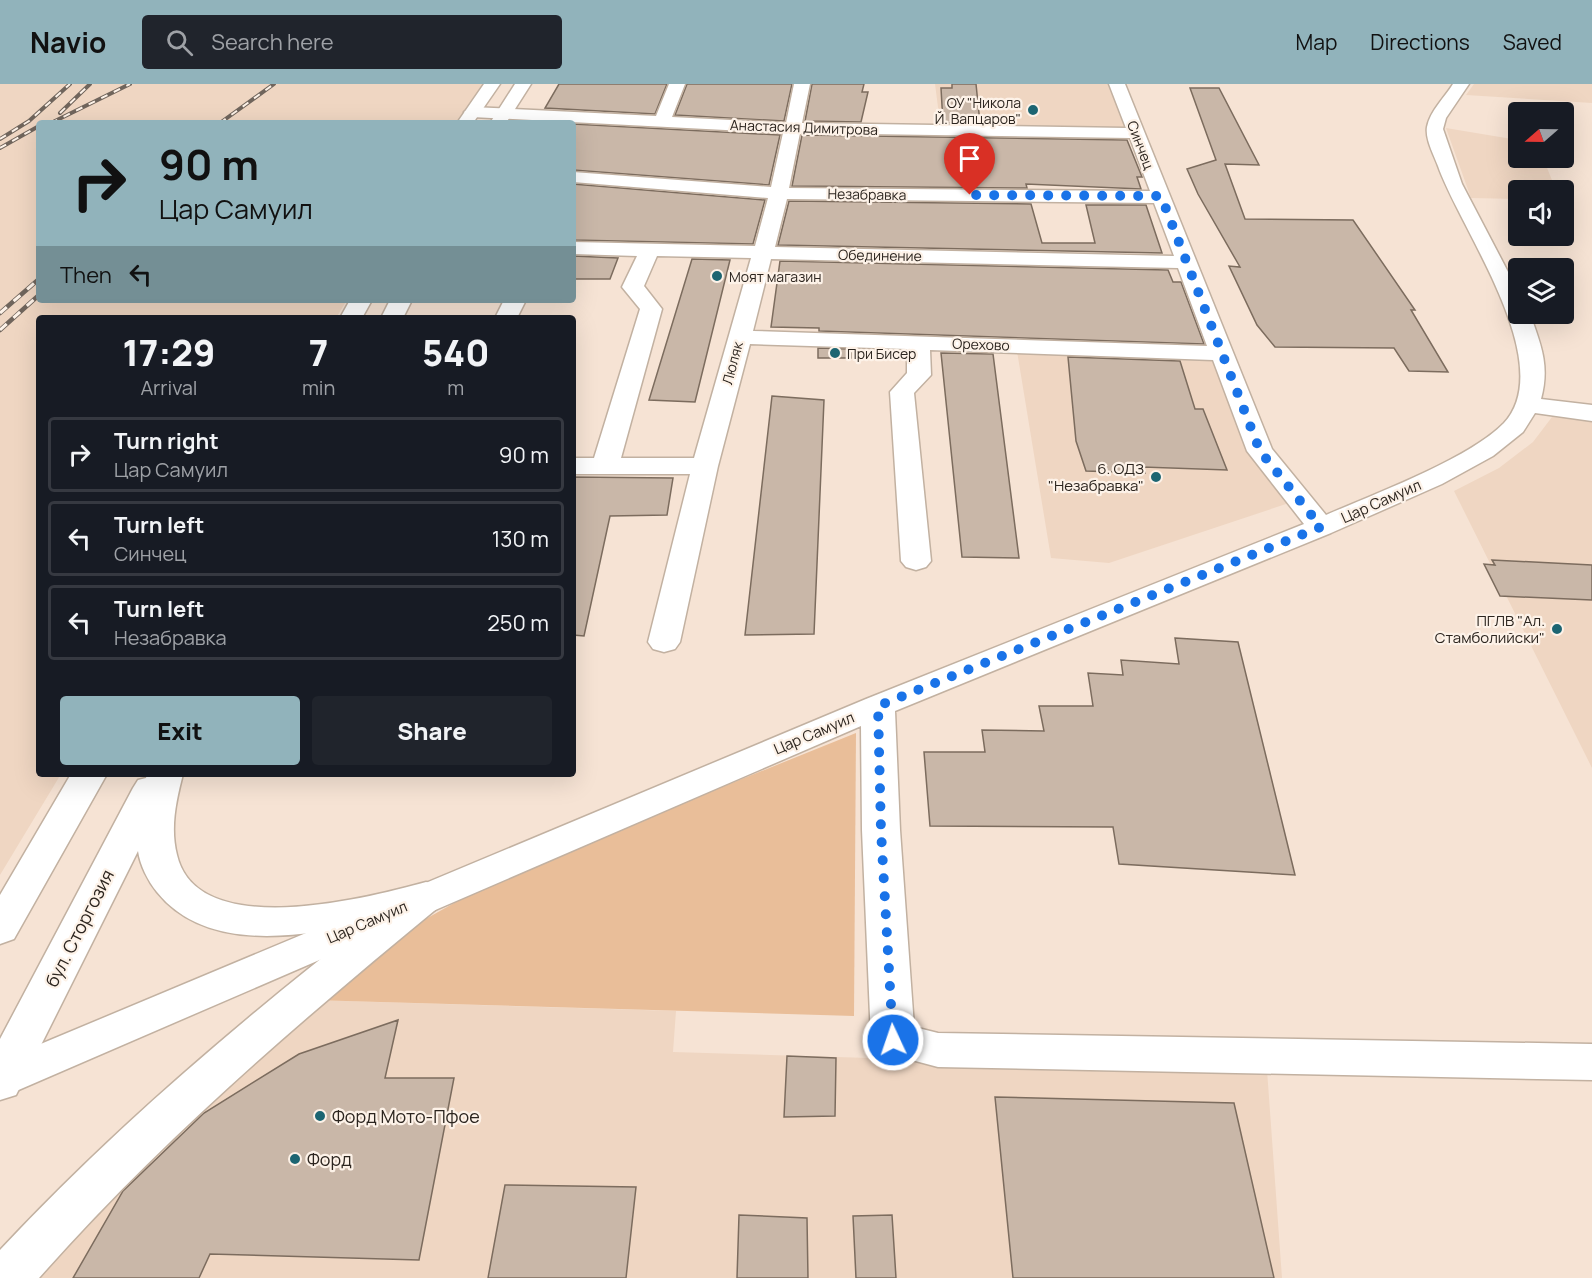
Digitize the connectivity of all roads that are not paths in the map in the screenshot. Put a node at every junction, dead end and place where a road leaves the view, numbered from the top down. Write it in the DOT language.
graph roads {
  1 [pos="492,84"];
  2 [pos="523,84"];
  3 [pos="677,84"];
  4 [pos="801,84"];
  5 [pos="1117,84"];
  6 [pos="1461,84"];
  7 [pos="469,117"];
  8 [pos="501,118"];
  9 [pos="662,122"];
  10 [pos="792,128"];
  11 [pos="1136,133"];
  12 [pos="576,177"];
  13 [pos="778,193"];
  14 [pos="1161,196"];
  15 [pos="576,248"];
  16 [pos="650,250"];
  17 [pos="760,253"];
  18 [pos="1186,262"];
  19 [pos="1508,293"];
  20 [pos="1522,324"];
  21 [pos="739,337"];
  22 [pos="918,341"];
  23 [pos="1222,353"];
  24 [pos="1527,405"];
  25 [pos="1592,413"];
  26 [pos="576,466"];
  27 [pos="605,466"];
  28 [pos="705,466"];
  29 [pos="1321,527"];
  30 [pos="916,561"];
  31 [pos="664,642"];
  32 [pos="878,706"];
  33 [pos="87,777"];
  34 [pos="157,777"];
  35 [pos="164,777"];
  36 [pos="426,897"];
  37 [pos="0,929"];
  38 [pos="1592,1062"];
  39 [pos="0,1081"];
  40 [pos="6,1278"];
  1 -- 7 [label="street"];
  2 -- 8 [label="street"];
  3 -- 9 [label="street"];
  4 -- 10 [label="street, Люляк"];
  5 -- 11 [label="street, Синчец"];
  6 -- 19 [label="street, Цар Самуил"];
  7 -- 8 [label="street, Анастасия Димитрова"];
  8 -- 9 [label="street, Анастасия Димитрова"];
  9 -- 10 [label="street, Анастасия Димитрова"];
  10 -- 11 [label="street, Анастасия Димитрова"];
  10 -- 13 [label="street, Люляк"];
  11 -- 14 [label="street, Синчец"];
  12 -- 13 [label="street, Незабравка"];
  13 -- 14 [label="street, Незабравка"];
  13 -- 17 [label="street, Люляк"];
  14 -- 18 [label="street, Синчец"];
  15 -- 16 [label="street, Обединение"];
  16 -- 17 [label="street, Обединение"];
  16 -- 27 [label="street"];
  17 -- 18 [label="street, Обединение"];
  17 -- 21 [label="street, Люляк"];
  18 -- 23 [label="street, Синчец"];
  20 -- 24 [label="street, Цар Самуил"];
  21 -- 22 [label="street, Орехово"];
  21 -- 28 [label="street, Люляк"];
  22 -- 23 [label="street, Орехово"];
  22 -- 30 [label="street"];
  23 -- 29 [label="street, Синчец"];
  24 -- 25 [label="street"];
  24 -- 29 [label="street, Цар Самуил"];
  26 -- 27 [label="street"];
  27 -- 28 [label="street"];
  28 -- 31 [label="street, Люляк"];
  29 -- 32 [label="street, Цар Самуил"];
  32 -- 36 [label="street, Цар Самуил"];
  32 -- 38 [label="street"];
  33 -- 37 [label="street"];
  34 -- 39 [label="street, бул. Сторгозия"];
  35 -- 36 [label="street"];
  36 -- 39 [label="street, Цар Самуил"];
  36 -- 40 [label="street"];
}
